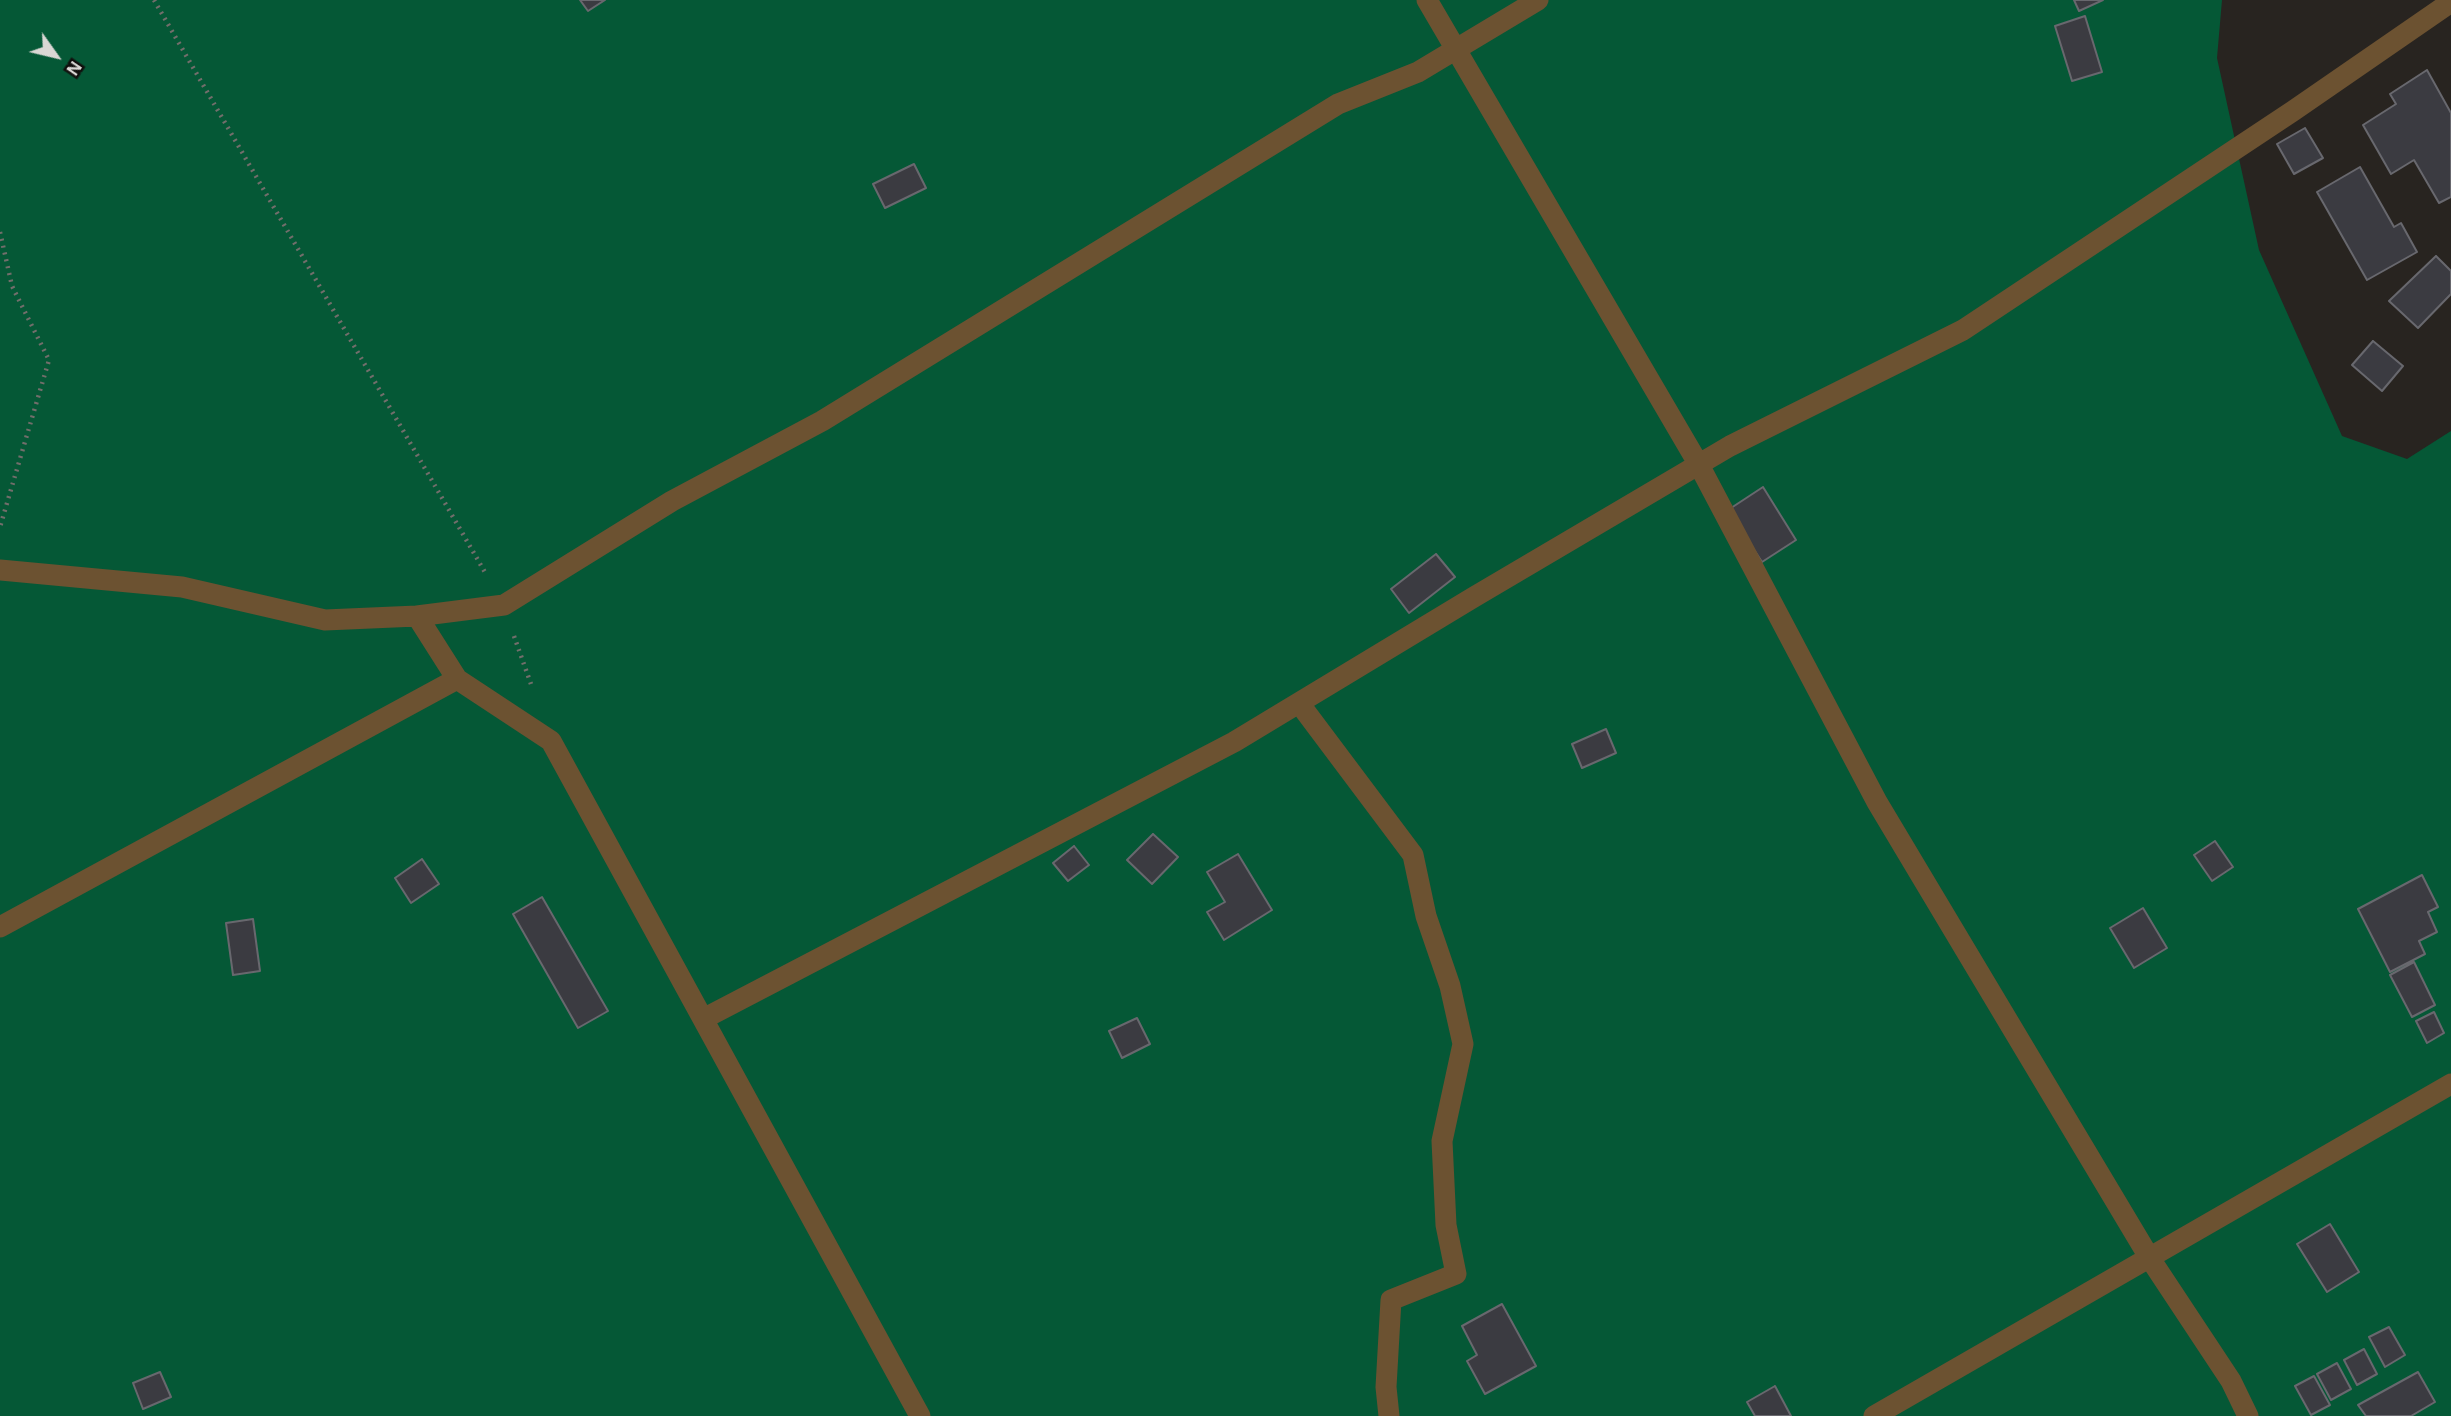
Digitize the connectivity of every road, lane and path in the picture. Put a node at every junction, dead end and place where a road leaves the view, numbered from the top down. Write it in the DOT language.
graph roads {
  1 [pos="155,0"];
  2 [pos="1427,0"];
  3 [pos="1538,0"];
  4 [pos="2451,2"];
  5 [pos="1454,50"];
  6 [pos="0,232"];
  7 [pos="1699,465"];
  8 [pos="0,527"];
  9 [pos="0,570"];
  10 [pos="504,605"];
  11 [pos="417,615"];
  12 [pos="457,679"];
  13 [pos="1299,703"];
  14 [pos="551,741"];
  15 [pos="0,927"];
  16 [pos="703,1018"];
  17 [pos="2451,1084"];
  18 [pos="2149,1257"];
  19 [pos="920,1416"];
  20 [pos="1389,1416"];
  21 [pos="1874,1416"];
  22 [pos="2248,1416"];
  1 -- 10 [label="path"];
  2 -- 5 [label="street"];
  3 -- 5 [label="street"];
  4 -- 7 [label="street"];
  5 -- 7 [label="street"];
  5 -- 10 [label="street"];
  6 -- 8 [label="path"];
  7 -- 13 [label="street"];
  7 -- 18 [label="street"];
  9 -- 11 [label="street"];
  10 -- 11 [label="street"];
  10 -- 14 [label="path"];
  11 -- 12 [label="street"];
  12 -- 14 [label="street"];
  12 -- 15 [label="street"];
  13 -- 16 [label="street"];
  13 -- 20 [label="street"];
  14 -- 16 [label="street"];
  16 -- 19 [label="street"];
  17 -- 18 [label="street"];
  18 -- 21 [label="street"];
  18 -- 22 [label="street"];
}
